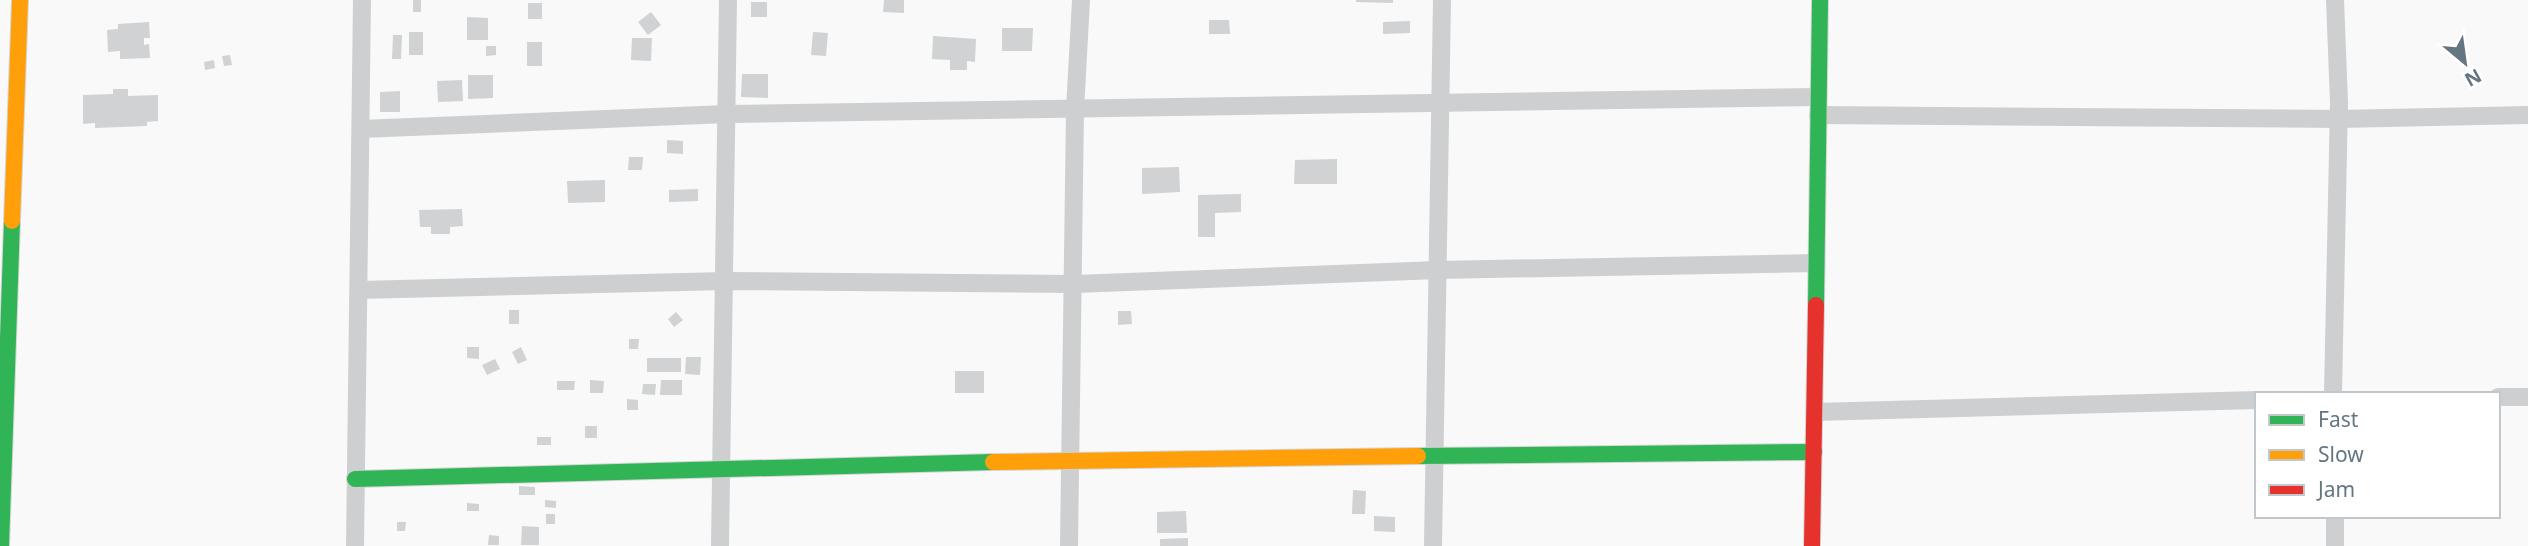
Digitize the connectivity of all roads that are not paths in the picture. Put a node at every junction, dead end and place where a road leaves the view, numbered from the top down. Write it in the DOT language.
graph roads {
  1 [pos="20,0"];
  2 [pos="362,0"];
  3 [pos="728,0"];
  4 [pos="1081,0"];
  5 [pos="1442,0"];
  6 [pos="1820,0"];
  7 [pos="2335,0"];
  8 [pos="1442,102"];
  9 [pos="1818,106"];
  10 [pos="1075,110"];
  11 [pos="727,114"];
  12 [pos="2528,114"];
  13 [pos="2339,119"];
  14 [pos="361,129"];
  15 [pos="1816,263"];
  16 [pos="1438,270"];
  17 [pos="725,281"];
  18 [pos="1075,284"];
  19 [pos="359,290"];
  20 [pos="2333,392"];
  21 [pos="2500,397"];
  22 [pos="2528,397"];
  23 [pos="2255,400"];
  24 [pos="1815,412"];
  25 [pos="1814,452"];
  26 [pos="1435,455"];
  27 [pos="1069,460"];
  28 [pos="723,470"];
  29 [pos="355,479"];
  30 [pos="1,512"];
  31 [pos="2334,518"];
  32 [pos="1,546"];
  33 [pos="355,546"];
  34 [pos="720,546"];
  35 [pos="1069,546"];
  36 [pos="1433,546"];
  37 [pos="1812,546"];
  38 [pos="2335,546"];
  1 -- 30 [label="street"];
  2 -- 14 [label="street"];
  3 -- 11 [label="street"];
  4 -- 10 [label="street"];
  5 -- 8 [label="street"];
  6 -- 9 [label="street"];
  7 -- 13 [label="street"];
  8 -- 9 [label="street"];
  8 -- 10 [label="street"];
  8 -- 16 [label="street"];
  9 -- 13 [label="street"];
  9 -- 15 [label="street"];
  10 -- 11 [label="street"];
  10 -- 18 [label="street"];
  11 -- 14 [label="street"];
  11 -- 17 [label="street"];
  12 -- 13 [label="street"];
  13 -- 20 [label="street"];
  14 -- 19 [label="street"];
  15 -- 16 [label="street"];
  15 -- 24 [label="street"];
  16 -- 18 [label="street"];
  16 -- 26 [label="street"];
  17 -- 18 [label="street"];
  17 -- 19 [label="street"];
  17 -- 28 [label="street"];
  18 -- 27 [label="street"];
  19 -- 29 [label="street"];
  21 -- 22 [label="street"];
  23 -- 24 [label="street"];
  24 -- 25 [label="street"];
  25 -- 26 [label="street"];
  25 -- 37 [label="street"];
  26 -- 27 [label="street"];
  26 -- 36 [label="street"];
  27 -- 28 [label="street"];
  27 -- 35 [label="street"];
  28 -- 29 [label="street"];
  28 -- 34 [label="street"];
  29 -- 33 [label="street"];
  30 -- 32 [label="street"];
  31 -- 38 [label="street"];
}
